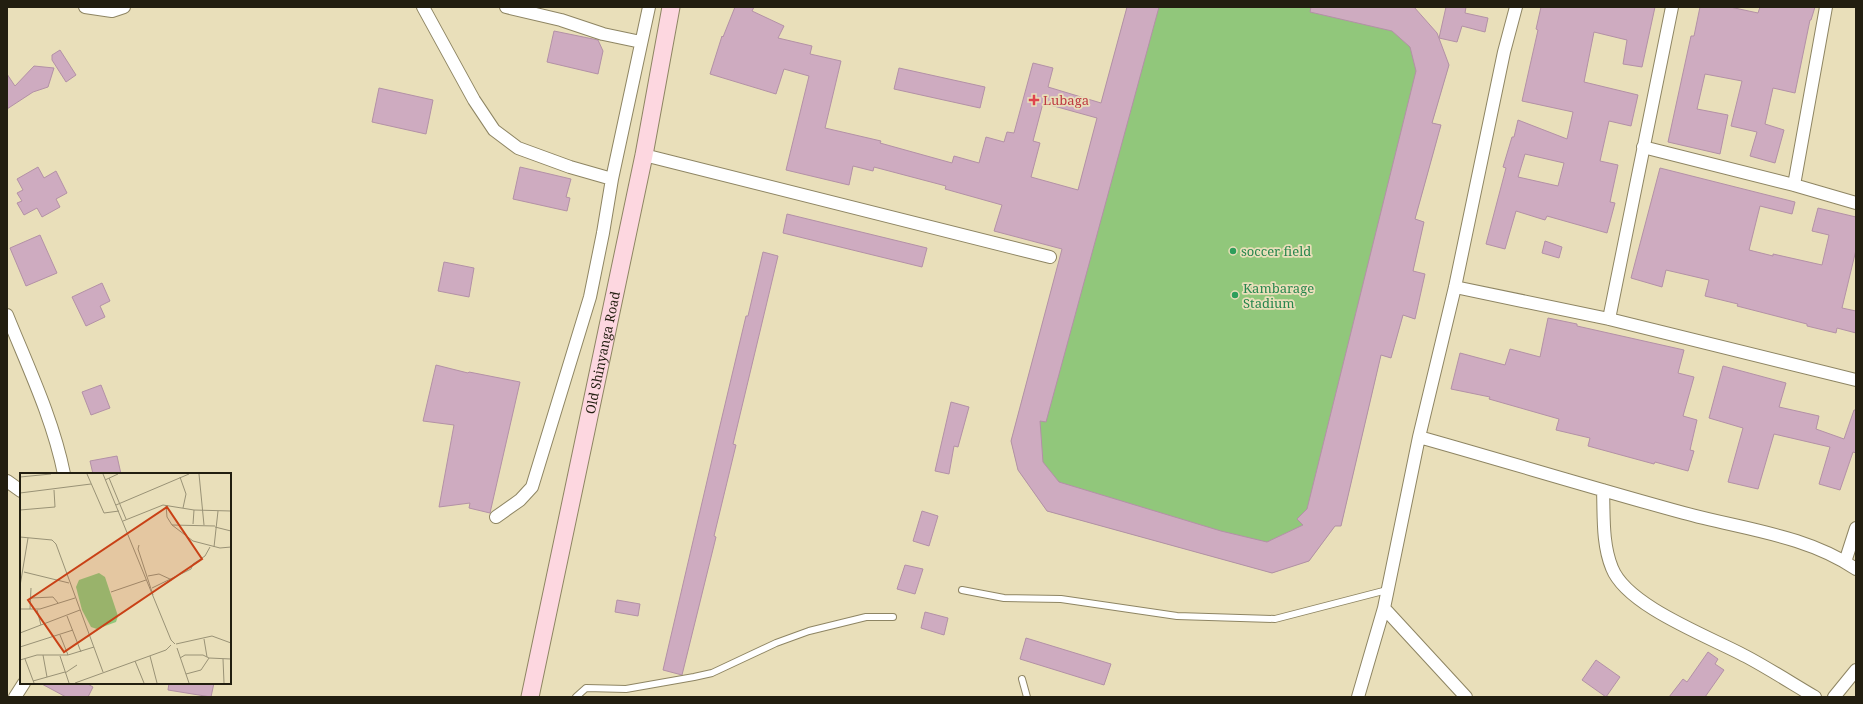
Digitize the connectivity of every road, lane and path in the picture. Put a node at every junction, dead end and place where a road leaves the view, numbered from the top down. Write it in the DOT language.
graph roads {
  1 [pos="85,7"];
  2 [pos="124,7"];
  3 [pos="423,7"];
  4 [pos="506,7"];
  5 [pos="649,7"];
  6 [pos="671,7"];
  7 [pos="1516,7"];
  8 [pos="1672,7"];
  9 [pos="1826,7"];
  10 [pos="641,42"];
  11 [pos="1643,147"];
  12 [pos="644,155"];
  13 [pos="612,179"];
  14 [pos="1794,185"];
  15 [pos="1856,203"];
  16 [pos="1050,257"];
  17 [pos="1455,287"];
  18 [pos="7,315"];
  19 [pos="1609,319"];
  20 [pos="1856,380"];
  21 [pos="1419,437"];
  22 [pos="64,473"];
  23 [pos="7,480"];
  24 [pos="20,490"];
  25 [pos="1603,490"];
  26 [pos="496,517"];
  27 [pos="1856,528"];
  28 [pos="1845,562"];
  29 [pos="1856,570"];
  30 [pos="962,590"];
  31 [pos="1387,590"];
  32 [pos="1384,608"];
  33 [pos="893,617"];
  34 [pos="1856,670"];
  35 [pos="1022,679"];
  36 [pos="23,684"];
  37 [pos="15,697"];
  38 [pos="530,697"];
  39 [pos="576,697"];
  40 [pos="1027,697"];
  41 [pos="1358,697"];
  42 [pos="1466,697"];
  43 [pos="1815,697"];
  44 [pos="1834,697"];
  1 -- 2 [label="street"];
  3 -- 13 [label="street"];
  4 -- 10 [label="street"];
  5 -- 10 [label="street"];
  6 -- 12 [label="main road, Old Shinyanga Road"];
  7 -- 17 [label="street"];
  8 -- 11 [label="street"];
  9 -- 14 [label="street"];
  10 -- 13 [label="street"];
  11 -- 14 [label="street"];
  11 -- 19 [label="street"];
  12 -- 16 [label="street"];
  12 -- 38 [label="main road, Old Shinyanga Road"];
  13 -- 26 [label="street"];
  14 -- 15 [label="street"];
  17 -- 19 [label="street"];
  17 -- 21 [label="street"];
  18 -- 22 [label="street"];
  19 -- 20 [label="street"];
  21 -- 25 [label="street"];
  21 -- 31 [label="street"];
  23 -- 24 [label="street"];
  25 -- 28 [label="street"];
  25 -- 43 [label="street"];
  27 -- 28 [label="street"];
  28 -- 29 [label="street"];
  30 -- 31 [label="lane"];
  31 -- 32 [label="street"];
  32 -- 41 [label="street"];
  32 -- 42 [label="street"];
  33 -- 39 [label="lane"];
  34 -- 44 [label="street"];
  35 -- 40 [label="lane"];
  36 -- 37 [label="street"];
}
